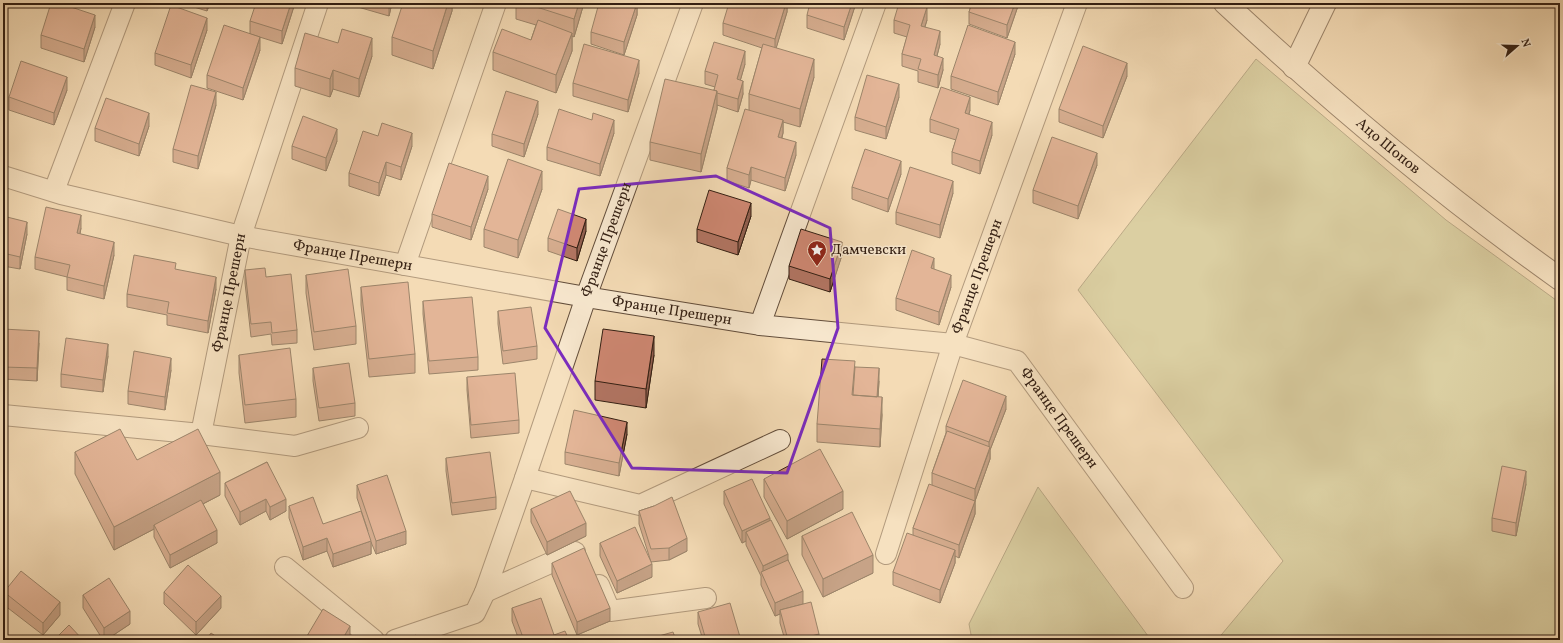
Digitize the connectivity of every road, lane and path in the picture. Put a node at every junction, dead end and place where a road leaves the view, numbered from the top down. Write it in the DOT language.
graph roads {
  1 [pos="125,3"];
  2 [pos="318,3"];
  3 [pos="496,3"];
  4 [pos="693,3"];
  5 [pos="876,3"];
  6 [pos="1077,3"];
  7 [pos="1225,3"];
  8 [pos="1324,3"];
  9 [pos="1294,67"];
  10 [pos="3,176"];
  11 [pos="54,191"];
  12 [pos="241,236"];
  13 [pos="405,264"];
  14 [pos="1560,279"];
  15 [pos="586,297"];
  16 [pos="760,325"];
  17 [pos="953,344"];
  18 [pos="3,415"];
  19 [pos="358,428"];
  20 [pos="201,434"];
  21 [pos="780,440"];
  22 [pos="525,478"];
  23 [pos="886,554"];
  24 [pos="285,567"];
  25 [pos="1183,588"];
  26 [pos="485,592"];
  27 [pos="706,598"];
  28 [pos="374,640"];
  29 [pos="395,640"];
  1 -- 11 [label="street"];
  2 -- 12 [label="street, Франце Прешерн"];
  3 -- 13 [label="street"];
  4 -- 15 [label="street, Франце Прешерн"];
  5 -- 16 [label="street"];
  6 -- 17 [label="street, Франце Прешерн"];
  7 -- 9 [label="street, Ацо Шопов"];
  8 -- 9 [label="street"];
  9 -- 14 [label="street, Ацо Шопов"];
  10 -- 11 [label="street, Францe Прешерн"];
  11 -- 12 [label="street, Францe Прешерн"];
  12 -- 13 [label="street, Францe Прешерн"];
  12 -- 20 [label="street, Франце Прешерн"];
  13 -- 15 [label="street, Францe Прешерн"];
  15 -- 16 [label="street, Францe Прешерн"];
  15 -- 22 [label="street, Франце Прешерн"];
  16 -- 17 [label="street, Францe Прешерн"];
  17 -- 23 [label="street, Франце Прешерн"];
  17 -- 25 [label="street, Францe Прешерн"];
  18 -- 20 [label="street"];
  19 -- 20 [label="street"];
  21 -- 22 [label="street"];
  22 -- 26 [label="street, Франце Прешерн"];
  24 -- 28 [label="street"];
  26 -- 27 [label="street"];
  26 -- 29 [label="street, Франце Прешерн"];
}
